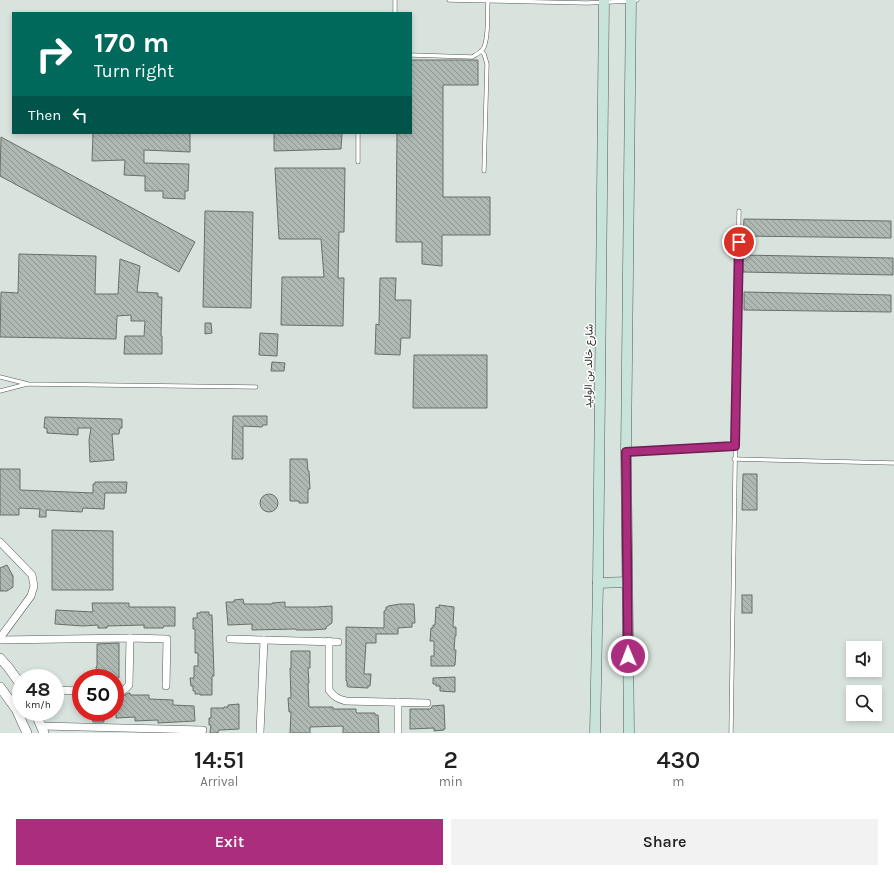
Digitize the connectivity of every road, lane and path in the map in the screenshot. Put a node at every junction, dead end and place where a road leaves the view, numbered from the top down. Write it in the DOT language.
graph roads {
  1 [pos="395,0"];
  2 [pos="449,0"];
  3 [pos="633,0"];
  4 [pos="488,1"];
  5 [pos="604,1"];
  6 [pos="395,12"];
  7 [pos="481,51"];
  8 [pos="412,55"];
  9 [pos="358,134"];
  10 [pos="358,162"];
  11 [pos="484,171"];
  12 [pos="739,210"];
  13 [pos="0,377"];
  14 [pos="28,384"];
  15 [pos="256,387"];
  16 [pos="0,391"];
  17 [pos="735,446"];
  18 [pos="626,452"];
  19 [pos="734,460"];
  20 [pos="894,463"];
  21 [pos="0,542"];
  22 [pos="627,582"];
  23 [pos="598,583"];
  24 [pos="130,638"];
  25 [pos="0,639"];
  26 [pos="230,639"];
  27 [pos="264,640"];
  28 [pos="329,642"];
  29 [pos="338,642"];
  30 [pos="0,658"];
  31 [pos="12,673"];
  32 [pos="166,686"];
  33 [pos="0,687"];
  34 [pos="124,690"];
  35 [pos="398,702"];
  36 [pos="427,703"];
  37 [pos="43,730"];
  38 [pos="203,730"];
  39 [pos="163,731"];
  40 [pos="27,733"];
  41 [pos="260,733"];
  42 [pos="398,733"];
  43 [pos="595,733"];
  44 [pos="628,733"];
  45 [pos="731,733"];
  1 -- 6 [label="lane"];
  2 -- 4 [label="lane"];
  3 -- 5 [label="lane"];
  3 -- 18 [label="main road"];
  4 -- 5 [label="lane"];
  4 -- 7 [label="lane"];
  5 -- 23 [label="main road, شارع خالد بن الوليد"];
  7 -- 8 [label="lane"];
  7 -- 11 [label="lane"];
  9 -- 10 [label="lane"];
  12 -- 17 [label="lane"];
  13 -- 14 [label="lane"];
  14 -- 15 [label="lane"];
  14 -- 16 [label="lane"];
  17 -- 18 [label="lane"];
  17 -- 19 [label="lane"];
  18 -- 22 [label="main road"];
  19 -- 20 [label="lane"];
  19 -- 45 [label="lane"];
  21 -- 25 [label="street"];
  22 -- 23 [label="main road"];
  22 -- 44 [label="main road"];
  23 -- 43 [label="main road, شارع خالد بن الوليد"];
  24 -- 25 [label="street"];
  24 -- 32 [label="street"];
  24 -- 34 [label="street"];
  26 -- 27 [label="street"];
  27 -- 28 [label="street"];
  27 -- 41 [label="street"];
  28 -- 29 [label="street"];
  28 -- 35 [label="street"];
  30 -- 31 [label="street"];
  33 -- 40 [label="street"];
  35 -- 36 [label="street"];
  35 -- 42 [label="street"];
  37 -- 39 [label="street"];
  38 -- 39 [label="street"];
}
